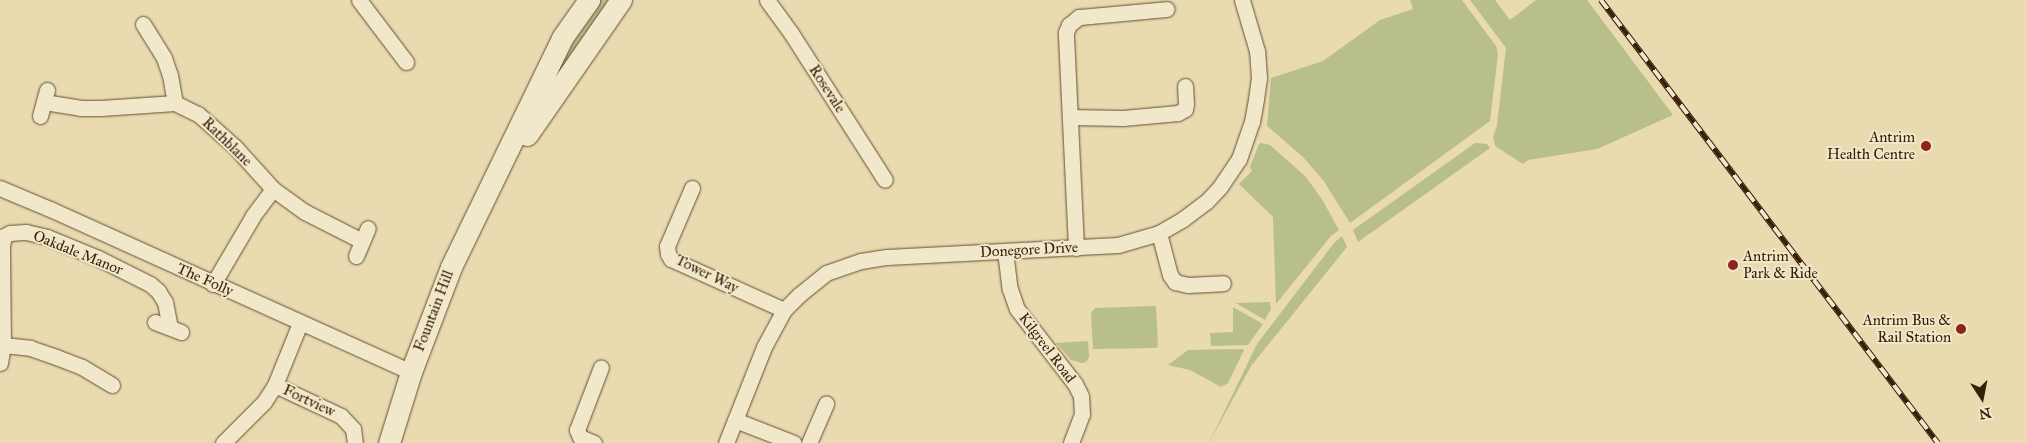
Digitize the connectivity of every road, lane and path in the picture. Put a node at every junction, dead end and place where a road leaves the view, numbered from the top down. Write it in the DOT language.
graph roads {
  1 [pos="360,0"];
  2 [pos="589,0"];
  3 [pos="621,0"];
  4 [pos="767,0"];
  5 [pos="1242,0"];
  6 [pos="1167,9"];
  7 [pos="138,43"];
  8 [pos="406,62"];
  9 [pos="1185,86"];
  10 [pos="44,103"];
  11 [pos="175,103"];
  12 [pos="1070,117"];
  13 [pos="885,180"];
  14 [pos="492,184"];
  15 [pos="0,188"];
  16 [pos="273,188"];
  17 [pos="692,188"];
  18 [pos="1159,233"];
  19 [pos="1076,248"];
  20 [pos="1005,251"];
  21 [pos="356,256"];
  22 [pos="1223,283"];
  23 [pos="213,284"];
  24 [pos="784,310"];
  25 [pos="155,322"];
  26 [pos="300,322"];
  27 [pos="3,346"];
  28 [pos="0,363"];
  29 [pos="601,367"];
  30 [pos="411,372"];
  31 [pos="112,385"];
  32 [pos="275,385"];
  33 [pos="826,404"];
  34 [pos="735,420"];
  35 [pos="223,443"];
  36 [pos="354,443"];
  37 [pos="389,443"];
  38 [pos="594,443"];
  39 [pos="726,443"];
  40 [pos="794,443"];
  41 [pos="809,443"];
  42 [pos="1071,443"];
  1 -- 8 [label="street"];
  2 -- 14 [label="street, Fountain Hill"];
  3 -- 14 [label="street, Fountain Hill"];
  4 -- 13 [label="street, Rosevale"];
  5 -- 18 [label="street, Donegore Drive"];
  6 -- 12 [label="street"];
  7 -- 11 [label="street"];
  9 -- 12 [label="street"];
  10 -- 11 [label="street, Rathblane"];
  11 -- 16 [label="street, Rathblane"];
  12 -- 19 [label="street"];
  14 -- 30 [label="street, Fountain Hill"];
  15 -- 23 [label="street, The Folly"];
  16 -- 21 [label="street, Rathblane"];
  16 -- 23 [label="street"];
  17 -- 24 [label="street, Tower Way"];
  18 -- 19 [label="street, Donegore Drive"];
  18 -- 22 [label="street"];
  19 -- 20 [label="street, Donegore Drive"];
  20 -- 24 [label="street, Donegore Drive"];
  20 -- 42 [label="street, Kilgreel Road"];
  23 -- 26 [label="street, The Folly"];
  24 -- 34 [label="street, Donegore Drive"];
  25 -- 27 [label="street, Oakdale Manor"];
  26 -- 30 [label="street, The Folly"];
  26 -- 32 [label="street"];
  27 -- 28 [label="street, Oakdale Manor"];
  27 -- 31 [label="street"];
  29 -- 38 [label="street"];
  30 -- 37 [label="street, Fountain Hill"];
  32 -- 35 [label="street"];
  32 -- 36 [label="street, Fortview"];
  33 -- 41 [label="street"];
  34 -- 39 [label="street, Donegore Drive"];
  34 -- 40 [label="street"];
}
